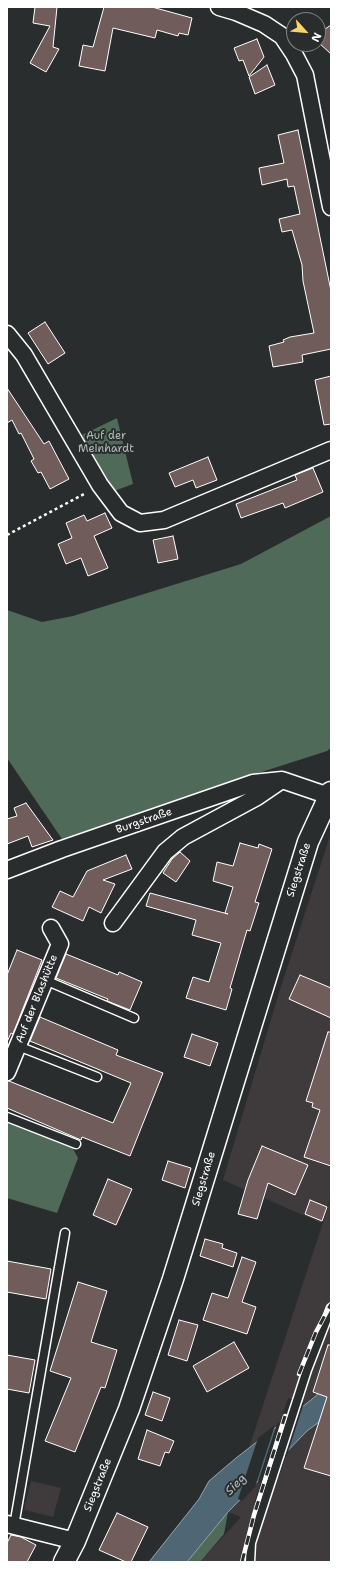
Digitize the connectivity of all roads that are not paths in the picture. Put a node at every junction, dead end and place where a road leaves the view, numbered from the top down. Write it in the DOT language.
graph roads {
  1 [pos="218,7"];
  2 [pos="331,207"];
  3 [pos="7,334"];
  4 [pos="331,450"];
  5 [pos="282,780"];
  6 [pos="330,794"];
  7 [pos="7,870"];
  8 [pos="113,923"];
  9 [pos="51,928"];
  10 [pos="45,980"];
  11 [pos="134,1018"];
  12 [pos="18,1046"];
  13 [pos="7,1072"];
  14 [pos="97,1078"];
  15 [pos="7,1117"];
  16 [pos="76,1144"];
  17 [pos="65,1233"];
  18 [pos="331,1308"];
  19 [pos="11,1525"];
  20 [pos="75,1541"];
  21 [pos="64,1562"];
  22 [pos="250,1562"];
  1 -- 2 [label="street"];
  3 -- 4 [label="street"];
  5 -- 6 [label="street, Burgstraße"];
  5 -- 7 [label="street, Burgstraße"];
  5 -- 8 [label="street"];
  6 -- 20 [label="street, Siegstraße"];
  9 -- 10 [label="street, Auf der Blashütte"];
  10 -- 11 [label="lane"];
  10 -- 12 [label="street, Auf der Blashütte"];
  12 -- 13 [label="street, Auf der Blashütte"];
  12 -- 14 [label="lane"];
  15 -- 16 [label="lane"];
  17 -- 19 [label="lane"];
  18 -- 22 [label="lane"];
  19 -- 20 [label="street"];
  20 -- 21 [label="street, Siegstraße"];
}
